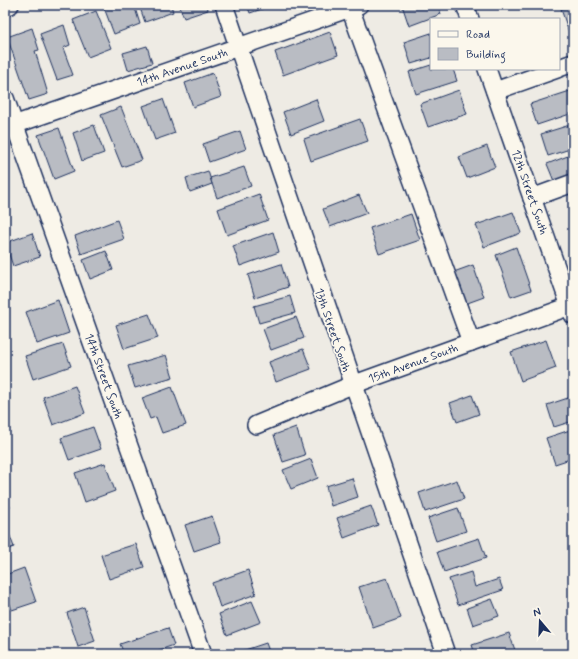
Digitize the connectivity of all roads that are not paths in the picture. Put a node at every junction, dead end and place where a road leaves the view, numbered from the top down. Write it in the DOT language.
graph roads {
  1 [pos="10,5"];
  2 [pos="224,5"];
  3 [pos="466,5"];
  4 [pos="355,6"];
  5 [pos="5,7"];
  6 [pos="470,18"];
  7 [pos="237,48"];
  8 [pos="573,63"];
  9 [pos="560,68"];
  10 [pos="487,70"];
  11 [pos="555,70"];
  12 [pos="495,91"];
  13 [pos="5,98"];
  14 [pos="9,127"];
  15 [pos="573,183"];
  16 [pos="532,198"];
  17 [pos="572,309"];
  18 [pos="471,342"];
  19 [pos="352,385"];
  20 [pos="256,425"];
  21 [pos="202,654"];
  22 [pos="446,654"];
  1 -- 5 [label="street"];
  2 -- 7 [label="street, 13th Street South"];
  3 -- 6 [label="street"];
  4 -- 7 [label="street, 14th Avenue South"];
  4 -- 18 [label="street"];
  7 -- 14 [label="street, 14th Avenue South"];
  7 -- 19 [label="street, 13th Street South"];
  8 -- 9 [label="street"];
  10 -- 12 [label="street, 12th Street South"];
  11 -- 12 [label="street"];
  12 -- 16 [label="street, 12th Street South"];
  13 -- 14 [label="street, 14th Street South"];
  14 -- 21 [label="street, 14th Street South"];
  15 -- 16 [label="street"];
  16 -- 17 [label="street, 12th Street South"];
  17 -- 18 [label="street, 15th Avenue South"];
  18 -- 19 [label="street, 15th Avenue South"];
  19 -- 20 [label="street, 15th Avenue South"];
  19 -- 22 [label="street, 13th Street South"];
}
